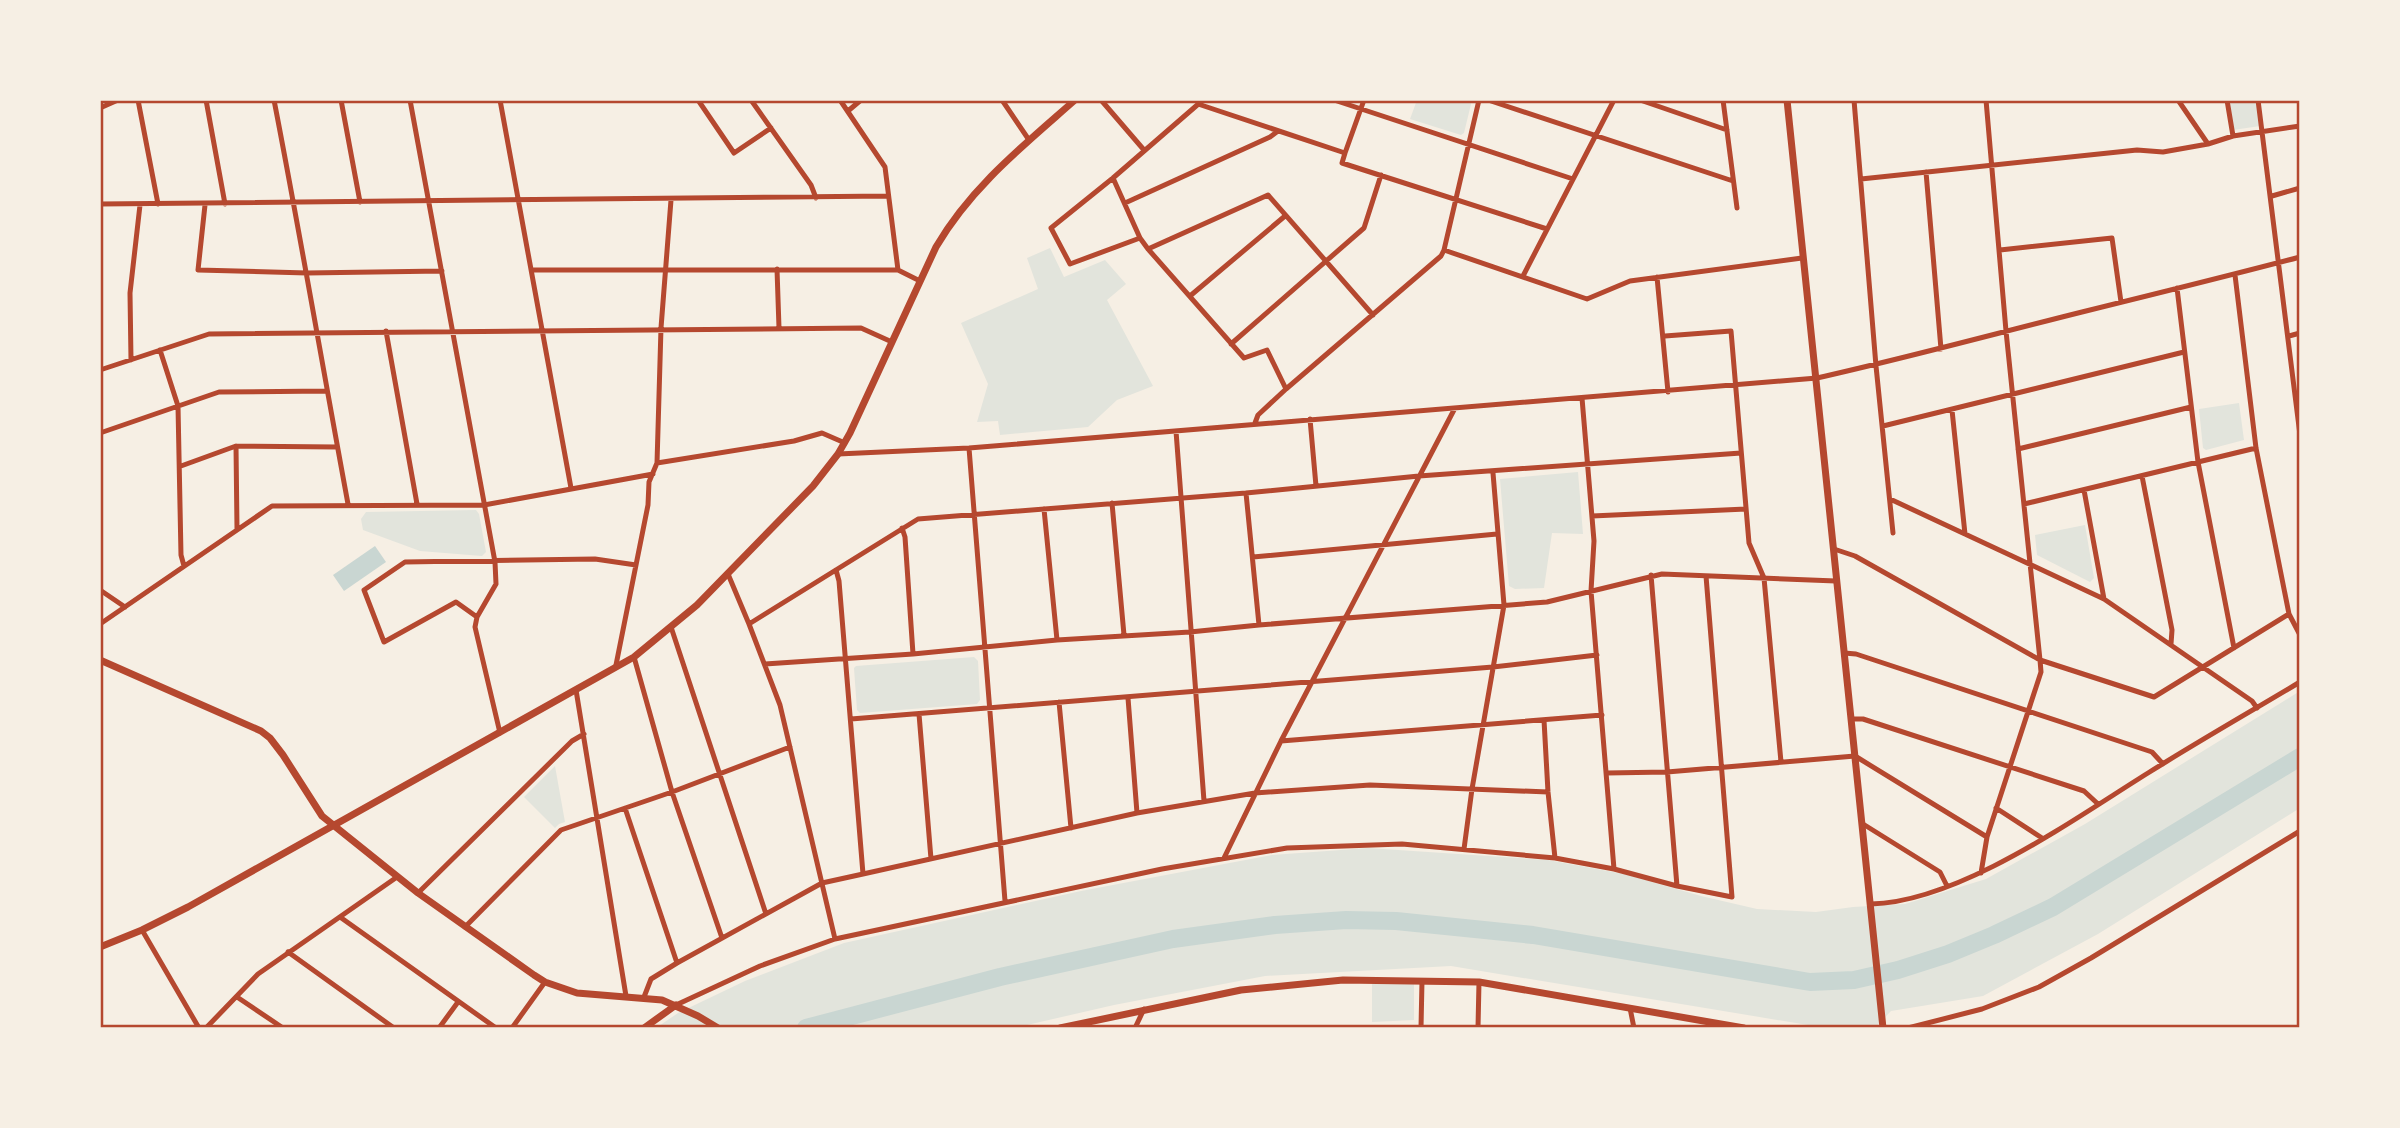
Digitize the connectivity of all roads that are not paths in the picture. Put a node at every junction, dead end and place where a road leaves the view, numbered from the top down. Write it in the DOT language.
graph roads {
  1 [pos="118,100"];
  2 [pos="138,100"];
  3 [pos="206,100"];
  4 [pos="274,100"];
  5 [pos="341,100"];
  6 [pos="410,100"];
  7 [pos="502,100"];
  8 [pos="698,100"];
  9 [pos="751,100"];
  10 [pos="840,100"];
  11 [pos="861,100"];
  12 [pos="1002,100"];
  13 [pos="1074,100"];
  14 [pos="1101,100"];
  15 [pos="1334,100"];
  16 [pos="1364,100"];
  17 [pos="1479,100"];
  18 [pos="1489,100"];
  19 [pos="1614,100"];
  20 [pos="1640,100"];
  21 [pos="1723,100"];
  22 [pos="1787,100"];
  23 [pos="1854,100"];
  24 [pos="1986,100"];
  25 [pos="2178,100"];
  26 [pos="2227,100"];
  27 [pos="2259,100"];
  28 [pos="1201,102"];
  29 [pos="100,108"];
  30 [pos="1361,109"];
  31 [pos="848,111"];
  32 [pos="2300,127"];
  33 [pos="771,128"];
  34 [pos="1727,130"];
  35 [pos="1278,131"];
  36 [pos="2263,133"];
  37 [pos="1596,136"];
  38 [pos="2233,136"];
  39 [pos="1029,140"];
  40 [pos="1468,144"];
  41 [pos="2208,144"];
  42 [pos="1144,150"];
  43 [pos="1345,153"];
  44 [pos="1992,164"];
  45 [pos="1926,172"];
  46 [pos="1381,175"];
  47 [pos="1113,178"];
  48 [pos="1861,179"];
  49 [pos="1573,180"];
  50 [pos="1733,181"];
  51 [pos="2300,188"];
  52 [pos="888,196"];
  53 [pos="2272,197"];
  54 [pos="816,198"];
  55 [pos="1456,198"];
  56 [pos="671,200"];
  57 [pos="519,201"];
  58 [pos="360,202"];
  59 [pos="428,202"];
  60 [pos="1125,202"];
  61 [pos="294,203"];
  62 [pos="100,204"];
  63 [pos="158,204"];
  64 [pos="225,204"];
  65 [pos="141,205"];
  66 [pos="205,205"];
  67 [pos="1737,208"];
  68 [pos="1285,216"];
  69 [pos="1547,229"];
  70 [pos="1140,238"];
  71 [pos="1148,249"];
  72 [pos="1444,250"];
  73 [pos="2000,250"];
  74 [pos="1802,257"];
  75 [pos="2300,257"];
  76 [pos="1325,262"];
  77 [pos="2279,263"];
  78 [pos="777,269"];
  79 [pos="531,270"];
  80 [pos="665,270"];
  81 [pos="898,270"];
  82 [pos="442,271"];
  83 [pos="307,273"];
  84 [pos="2235,275"];
  85 [pos="1524,276"];
  86 [pos="1657,277"];
  87 [pos="920,281"];
  88 [pos="2177,288"];
  89 [pos="1190,296"];
  90 [pos="2121,302"];
  91 [pos="1373,315"];
  92 [pos="661,328"];
  93 [pos="779,328"];
  94 [pos="453,330"];
  95 [pos="542,330"];
  96 [pos="386,331"];
  97 [pos="2006,331"];
  98 [pos="316,333"];
  99 [pos="2300,333"];
  100 [pos="1665,336"];
  101 [pos="2288,336"];
  102 [pos="892,342"];
  103 [pos="1231,344"];
  104 [pos="1941,349"];
  105 [pos="160,350"];
  106 [pos="2184,352"];
  107 [pos="131,360"];
  108 [pos="1876,366"];
  109 [pos="100,370"];
  110 [pos="1817,379"];
  111 [pos="1736,386"];
  112 [pos="1286,389"];
  113 [pos="327,391"];
  114 [pos="1668,392"];
  115 [pos="2013,394"];
  116 [pos="1581,398"];
  117 [pos="177,407"];
  118 [pos="2191,407"];
  119 [pos="1455,408"];
  120 [pos="1952,410"];
  121 [pos="1310,419"];
  122 [pos="1255,423"];
  123 [pos="1883,426"];
  124 [pos="1176,431"];
  125 [pos="100,433"];
  126 [pos="2300,435"];
  127 [pos="845,443"];
  128 [pos="236,446"];
  129 [pos="337,447"];
  130 [pos="969,447"];
  131 [pos="2256,448"];
  132 [pos="2018,449"];
  133 [pos="1741,453"];
  134 [pos="838,454"];
  135 [pos="2198,462"];
  136 [pos="657,463"];
  137 [pos="1588,465"];
  138 [pos="181,466"];
  139 [pos="1493,473"];
  140 [pos="653,474"];
  141 [pos="2142,475"];
  142 [pos="1419,476"];
  143 [pos="1316,486"];
  144 [pos="571,488"];
  145 [pos="2084,490"];
  146 [pos="1246,493"];
  147 [pos="1180,498"];
  148 [pos="1890,499"];
  149 [pos="1112,503"];
  150 [pos="348,504"];
  151 [pos="418,504"];
  152 [pos="2024,504"];
  153 [pos="484,505"];
  154 [pos="1044,509"];
  155 [pos="1746,509"];
  156 [pos="975,514"];
  157 [pos="1592,516"];
  158 [pos="902,528"];
  159 [pos="236,529"];
  160 [pos="1893,533"];
  161 [pos="1497,534"];
  162 [pos="1965,534"];
  163 [pos="1384,545"];
  164 [pos="1834,549"];
  165 [pos="1253,557"];
  166 [pos="495,562"];
  167 [pos="2030,564"];
  168 [pos="636,565"];
  169 [pos="184,566"];
  170 [pos="836,570"];
  171 [pos="728,574"];
  172 [pos="1651,575"];
  173 [pos="1706,576"];
  174 [pos="1764,578"];
  175 [pos="1836,581"];
  176 [pos="100,590"];
  177 [pos="1591,591"];
  178 [pos="2104,598"];
  179 [pos="1504,605"];
  180 [pos="125,607"];
  181 [pos="2289,614"];
  182 [pos="477,617"];
  183 [pos="1346,618"];
  184 [pos="100,624"];
  185 [pos="749,624"];
  186 [pos="1259,625"];
  187 [pos="671,628"];
  188 [pos="1191,632"];
  189 [pos="1125,635"];
  190 [pos="2300,635"];
  191 [pos="1057,640"];
  192 [pos="2171,644"];
  193 [pos="985,647"];
  194 [pos="2234,648"];
  195 [pos="1844,653"];
  196 [pos="913,654"];
  197 [pos="1597,654"];
  198 [pos="635,657"];
  199 [pos="100,660"];
  200 [pos="846,660"];
  201 [pos="2040,660"];
  202 [pos="765,664"];
  203 [pos="616,665"];
  204 [pos="1493,667"];
  205 [pos="2206,667"];
  206 [pos="1312,682"];
  207 [pos="2300,682"];
  208 [pos="576,690"];
  209 [pos="1196,692"];
  210 [pos="1128,698"];
  211 [pos="1059,702"];
  212 [pos="990,708"];
  213 [pos="2257,708"];
  214 [pos="2028,711"];
  215 [pos="919,714"];
  216 [pos="1602,715"];
  217 [pos="851,719"];
  218 [pos="1852,719"];
  219 [pos="1544,720"];
  220 [pos="1484,724"];
  221 [pos="500,733"];
  222 [pos="584,734"];
  223 [pos="1281,741"];
  224 [pos="790,747"];
  225 [pos="1855,756"];
  226 [pos="1781,762"];
  227 [pos="2163,764"];
  228 [pos="2009,767"];
  229 [pos="1722,768"];
  230 [pos="1607,772"];
  231 [pos="1667,772"];
  232 [pos="720,773"];
  233 [pos="1472,789"];
  234 [pos="672,792"];
  235 [pos="1548,792"];
  236 [pos="1255,793"];
  237 [pos="1204,801"];
  238 [pos="2098,804"];
  239 [pos="625,808"];
  240 [pos="1996,808"];
  241 [pos="1137,813"];
  242 [pos="597,818"];
  243 [pos="1863,824"];
  244 [pos="334,825"];
  245 [pos="1071,828"];
  246 [pos="2300,831"];
  247 [pos="1987,837"];
  248 [pos="2042,838"];
  249 [pos="1001,843"];
  250 [pos="1464,849"];
  251 [pos="1224,858"];
  252 [pos="1555,858"];
  253 [pos="931,859"];
  254 [pos="1614,869"];
  255 [pos="1981,873"];
  256 [pos="863,874"];
  257 [pos="397,877"];
  258 [pos="822,883"];
  259 [pos="1677,886"];
  260 [pos="1947,886"];
  261 [pos="418,893"];
  262 [pos="1005,901"];
  263 [pos="1871,904"];
  264 [pos="766,914"];
  265 [pos="340,917"];
  266 [pos="465,926"];
  267 [pos="142,930"];
  268 [pos="722,938"];
  269 [pos="835,939"];
  270 [pos="100,947"];
  271 [pos="288,952"];
  272 [pos="677,963"];
  273 [pos="1422,981"];
  274 [pos="545,982"];
  275 [pos="1479,982"];
  276 [pos="626,996"];
  277 [pos="237,997"];
  278 [pos="644,997"];
  279 [pos="458,1002"];
  280 [pos="676,1005"];
  281 [pos="1630,1008"];
  282 [pos="1144,1009"];
  283 [pos="199,1028"];
  284 [pos="206,1028"];
  285 [pos="283,1028"];
  286 [pos="394,1028"];
  287 [pos="439,1028"];
  288 [pos="496,1028"];
  289 [pos="512,1028"];
  290 [pos="644,1028"];
  291 [pos="718,1028"];
  292 [pos="1060,1028"];
  293 [pos="1135,1028"];
  294 [pos="1421,1028"];
  295 [pos="1478,1028"];
  296 [pos="1634,1028"];
  297 [pos="1744,1028"];
  298 [pos="1883,1028"];
  299 [pos="1908,1028"];
  1 -- 29 [label="street"];
  2 -- 63 [label="street"];
  3 -- 64 [label="street"];
  4 -- 61 [label="street"];
  5 -- 58 [label="street"];
  6 -- 59 [label="street"];
  7 -- 57 [label="street"];
  8 -- 33 [label="street"];
  9 -- 33 [label="street"];
  10 -- 31 [label="street"];
  11 -- 31 [label="street"];
  12 -- 39 [label="street"];
  13 -- 39 [label="street"];
  14 -- 42 [label="street"];
  15 -- 30 [label="street"];
  16 -- 30 [label="street"];
  17 -- 40 [label="street"];
  18 -- 37 [label="street"];
  19 -- 37 [label="street"];
  20 -- 34 [label="street"];
  21 -- 34 [label="street"];
  22 -- 74 [label="street"];
  23 -- 48 [label="street"];
  24 -- 44 [label="street"];
  25 -- 41 [label="street"];
  26 -- 38 [label="street"];
  27 -- 36 [label="street"];
  28 -- 35 [label="street"];
  28 -- 42 [label="street"];
  30 -- 40 [label="street"];
  30 -- 43 [label="street"];
  31 -- 52 [label="street"];
  32 -- 36 [label="street"];
  33 -- 54 [label="street"];
  34 -- 50 [label="street"];
  35 -- 43 [label="street"];
  35 -- 60 [label="street"];
  36 -- 38 [label="street"];
  36 -- 53 [label="street"];
  37 -- 49 [label="street"];
  37 -- 50 [label="street"];
  38 -- 41 [label="street"];
  39 -- 87 [label="street"];
  40 -- 49 [label="street"];
  40 -- 55 [label="street"];
  41 -- 44 [label="street"];
  42 -- 47 [label="street"];
  43 -- 46 [label="street"];
  44 -- 45 [label="street"];
  44 -- 73 [label="street"];
  45 -- 48 [label="street"];
  45 -- 104 [label="street"];
  46 -- 55 [label="street"];
  46 -- 76 [label="street"];
  47 -- 60 [label="street"];
  47 -- 70 [label="street"];
  48 -- 108 [label="street"];
  49 -- 69 [label="street"];
  50 -- 67 [label="street"];
  51 -- 53 [label="street"];
  52 -- 54 [label="street"];
  52 -- 81 [label="street"];
  53 -- 77 [label="street"];
  54 -- 56 [label="street"];
  55 -- 69 [label="street"];
  55 -- 72 [label="street"];
  56 -- 57 [label="street"];
  56 -- 80 [label="street"];
  57 -- 59 [label="street"];
  57 -- 79 [label="street"];
  58 -- 59 [label="street"];
  58 -- 61 [label="street"];
  59 -- 82 [label="street"];
  60 -- 70 [label="street"];
  61 -- 64 [label="street"];
  61 -- 83 [label="street"];
  62 -- 65 [label="street"];
  63 -- 65 [label="street"];
  63 -- 66 [label="street"];
  64 -- 66 [label="street"];
  65 -- 107 [label="street"];
  66 -- 83 [label="street"];
  68 -- 71 [label="street"];
  68 -- 76 [label="street"];
  68 -- 89 [label="street"];
  69 -- 85 [label="street"];
  70 -- 71 [label="street"];
  71 -- 89 [label="street"];
  72 -- 85 [label="street"];
  72 -- 91 [label="street"];
  73 -- 90 [label="street"];
  73 -- 97 [label="street"];
  74 -- 86 [label="street"];
  74 -- 110 [label="street"];
  75 -- 77 [label="street"];
  76 -- 91 [label="street"];
  76 -- 103 [label="street"];
  77 -- 84 [label="street"];
  77 -- 101 [label="street"];
  78 -- 80 [label="street"];
  78 -- 81 [label="street"];
  78 -- 93 [label="street"];
  79 -- 80 [label="street"];
  79 -- 95 [label="street"];
  80 -- 92 [label="street"];
  81 -- 87 [label="street"];
  82 -- 83 [label="street"];
  82 -- 94 [label="street"];
  83 -- 98 [label="street"];
  84 -- 88 [label="street"];
  84 -- 131 [label="street"];
  85 -- 86 [label="street"];
  86 -- 100 [label="street"];
  87 -- 102 [label="street"];
  88 -- 90 [label="street"];
  88 -- 106 [label="street"];
  89 -- 103 [label="street"];
  90 -- 97 [label="street"];
  91 -- 112 [label="street"];
  92 -- 93 [label="street"];
  92 -- 95 [label="street"];
  92 -- 136 [label="street"];
  93 -- 102 [label="street"];
  94 -- 95 [label="street"];
  94 -- 96 [label="street"];
  94 -- 153 [label="street"];
  95 -- 144 [label="street"];
  96 -- 98 [label="street"];
  96 -- 151 [label="street"];
  97 -- 104 [label="street"];
  97 -- 115 [label="street"];
  98 -- 105 [label="street"];
  98 -- 113 [label="street"];
  99 -- 101 [label="street"];
  100 -- 111 [label="street"];
  100 -- 114 [label="street"];
  101 -- 126 [label="street"];
  102 -- 127 [label="street"];
  103 -- 112 [label="street"];
  104 -- 108 [label="street"];
  105 -- 107 [label="street"];
  105 -- 117 [label="street"];
  106 -- 115 [label="street"];
  106 -- 118 [label="street"];
  107 -- 109 [label="street"];
  108 -- 110 [label="street"];
  108 -- 123 [label="street"];
  110 -- 111 [label="street"];
  110 -- 164 [label="street"];
  111 -- 114 [label="street"];
  111 -- 133 [label="street"];
  112 -- 122 [label="street"];
  113 -- 117 [label="street"];
  113 -- 129 [label="street"];
  114 -- 116 [label="street"];
  115 -- 120 [label="street"];
  115 -- 132 [label="street"];
  116 -- 119 [label="street"];
  116 -- 137 [label="street"];
  117 -- 125 [label="street"];
  117 -- 138 [label="street"];
  118 -- 132 [label="street"];
  118 -- 135 [label="street"];
  119 -- 121 [label="street"];
  119 -- 142 [label="street"];
  120 -- 123 [label="street"];
  120 -- 162 [label="street"];
  121 -- 122 [label="street"];
  121 -- 143 [label="street"];
  122 -- 124 [label="street"];
  123 -- 148 [label="street"];
  124 -- 130 [label="street"];
  124 -- 147 [label="street"];
  127 -- 134 [label="street"];
  127 -- 136 [label="street"];
  128 -- 129 [label="street"];
  128 -- 138 [label="street"];
  128 -- 159 [label="street"];
  129 -- 150 [label="street"];
  130 -- 134 [label="street"];
  130 -- 156 [label="street"];
  131 -- 135 [label="street"];
  131 -- 181 [label="street"];
  132 -- 152 [label="street"];
  133 -- 137 [label="street"];
  133 -- 155 [label="street"];
  134 -- 171 [label="street"];
  135 -- 141 [label="street"];
  135 -- 194 [label="street"];
  136 -- 140 [label="street"];
  137 -- 139 [label="street"];
  137 -- 157 [label="street"];
  138 -- 169 [label="street"];
  139 -- 142 [label="street"];
  139 -- 161 [label="street"];
  140 -- 144 [label="street"];
  140 -- 168 [label="street"];
  141 -- 145 [label="street"];
  141 -- 192 [label="street"];
  142 -- 143 [label="street"];
  142 -- 163 [label="street"];
  143 -- 146 [label="street"];
  144 -- 153 [label="street"];
  145 -- 152 [label="street"];
  145 -- 178 [label="street"];
  146 -- 147 [label="street"];
  146 -- 165 [label="street"];
  147 -- 149 [label="street"];
  147 -- 188 [label="street"];
  148 -- 160 [label="street"];
  148 -- 162 [label="street"];
  149 -- 154 [label="street"];
  149 -- 189 [label="street"];
  150 -- 151 [label="street"];
  150 -- 159 [label="street"];
  151 -- 153 [label="street"];
  152 -- 167 [label="street"];
  153 -- 166 [label="street"];
  154 -- 156 [label="street"];
  154 -- 191 [label="street"];
  155 -- 157 [label="street"];
  155 -- 174 [label="street"];
  156 -- 158 [label="street"];
  156 -- 193 [label="street"];
  157 -- 177 [label="street"];
  158 -- 170 [label="street"];
  158 -- 196 [label="street"];
  159 -- 169 [label="street"];
  161 -- 163 [label="street"];
  161 -- 179 [label="street"];
  162 -- 167 [label="street"];
  163 -- 165 [label="street"];
  163 -- 183 [label="street"];
  164 -- 175 [label="street"];
  164 -- 201 [label="street"];
  165 -- 186 [label="street"];
  166 -- 168 [label="street"];
  166 -- 182 [label="street"];
  166 -- 182 [label="street"];
  167 -- 178 [label="street"];
  167 -- 201 [label="street"];
  168 -- 203 [label="street"];
  169 -- 180 [label="street"];
  170 -- 185 [label="street"];
  170 -- 200 [label="street"];
  171 -- 185 [label="street"];
  171 -- 187 [label="street"];
  172 -- 173 [label="street"];
  172 -- 177 [label="street"];
  172 -- 231 [label="street"];
  173 -- 174 [label="street"];
  173 -- 229 [label="street"];
  174 -- 175 [label="street"];
  174 -- 226 [label="street"];
  175 -- 195 [label="street"];
  176 -- 180 [label="street"];
  177 -- 179 [label="street"];
  177 -- 197 [label="street"];
  178 -- 192 [label="street"];
  179 -- 183 [label="street"];
  179 -- 204 [label="street"];
  180 -- 184 [label="street"];
  181 -- 190 [label="street"];
  181 -- 194 [label="street"];
  182 -- 221 [label="street"];
  183 -- 186 [label="street"];
  183 -- 206 [label="street"];
  185 -- 202 [label="street"];
  186 -- 188 [label="street"];
  187 -- 198 [label="street"];
  187 -- 232 [label="street"];
  188 -- 189 [label="street"];
  188 -- 209 [label="street"];
  189 -- 191 [label="street"];
  191 -- 193 [label="street"];
  192 -- 205 [label="street"];
  193 -- 196 [label="street"];
  193 -- 212 [label="street"];
  194 -- 205 [label="street"];
  195 -- 214 [label="street"];
  195 -- 218 [label="street"];
  196 -- 200 [label="street"];
  197 -- 204 [label="street"];
  197 -- 216 [label="street"];
  198 -- 203 [label="street"];
  198 -- 234 [label="street"];
  199 -- 244 [label="street"];
  200 -- 202 [label="street"];
  200 -- 217 [label="street"];
  201 -- 205 [label="street"];
  201 -- 214 [label="street"];
  202 -- 224 [label="street"];
  203 -- 208 [label="street"];
  204 -- 206 [label="street"];
  204 -- 220 [label="street"];
  205 -- 213 [label="street"];
  206 -- 209 [label="street"];
  206 -- 223 [label="street"];
  207 -- 213 [label="street"];
  208 -- 221 [label="street"];
  208 -- 222 [label="street"];
  209 -- 210 [label="street"];
  209 -- 237 [label="street"];
  210 -- 211 [label="street"];
  210 -- 241 [label="street"];
  211 -- 212 [label="street"];
  211 -- 245 [label="street"];
  212 -- 215 [label="street"];
  212 -- 249 [label="street"];
  213 -- 227 [label="street"];
  214 -- 227 [label="street"];
  214 -- 228 [label="street"];
  215 -- 217 [label="street"];
  215 -- 253 [label="street"];
  216 -- 219 [label="street"];
  216 -- 230 [label="street"];
  217 -- 256 [label="street"];
  218 -- 225 [label="street"];
  218 -- 228 [label="street"];
  219 -- 220 [label="street"];
  219 -- 235 [label="street"];
  220 -- 223 [label="street"];
  220 -- 233 [label="street"];
  221 -- 244 [label="street"];
  222 -- 242 [label="street"];
  222 -- 261 [label="street"];
  223 -- 236 [label="street"];
  224 -- 232 [label="street"];
  224 -- 258 [label="street"];
  225 -- 226 [label="street"];
  225 -- 243 [label="street"];
  225 -- 247 [label="street"];
  226 -- 229 [label="street"];
  227 -- 238 [label="street"];
  228 -- 238 [label="street"];
  228 -- 240 [label="street"];
  229 -- 231 [label="street"];
  229 -- 259 [label="street"];
  230 -- 231 [label="street"];
  230 -- 254 [label="street"];
  231 -- 259 [label="street"];
  232 -- 234 [label="street"];
  232 -- 264 [label="street"];
  233 -- 235 [label="street"];
  233 -- 236 [label="street"];
  233 -- 250 [label="street"];
  234 -- 239 [label="street"];
  234 -- 268 [label="street"];
  235 -- 252 [label="street"];
  236 -- 237 [label="street"];
  236 -- 251 [label="street"];
  237 -- 241 [label="street"];
  238 -- 248 [label="street"];
  239 -- 242 [label="street"];
  239 -- 272 [label="street"];
  240 -- 247 [label="street"];
  240 -- 248 [label="street"];
  241 -- 245 [label="street"];
  242 -- 266 [label="street"];
  242 -- 276 [label="street"];
  243 -- 260 [label="street"];
  243 -- 263 [label="street"];
  244 -- 257 [label="street"];
  244 -- 267 [label="street"];
  245 -- 249 [label="street"];
  246 -- 299 [label="street"];
  247 -- 255 [label="street"];
  248 -- 255 [label="street"];
  249 -- 253 [label="street"];
  249 -- 262 [label="street"];
  250 -- 251 [label="street"];
  250 -- 252 [label="street"];
  251 -- 262 [label="street"];
  252 -- 254 [label="street"];
  253 -- 256 [label="street"];
  254 -- 259 [label="street"];
  255 -- 260 [label="street"];
  256 -- 258 [label="street"];
  257 -- 261 [label="street"];
  257 -- 265 [label="street"];
  258 -- 264 [label="street"];
  258 -- 269 [label="street"];
  260 -- 263 [label="street"];
  261 -- 266 [label="street"];
  262 -- 269 [label="street"];
  263 -- 298 [label="street"];
  264 -- 268 [label="street"];
  265 -- 271 [label="street"];
  265 -- 279 [label="street"];
  266 -- 274 [label="street"];
  267 -- 270 [label="street"];
  267 -- 283 [label="street"];
  268 -- 272 [label="street"];
  269 -- 280 [label="street"];
  271 -- 277 [label="street"];
  271 -- 286 [label="street"];
  272 -- 278 [label="street"];
  273 -- 275 [label="street"];
  273 -- 282 [label="street"];
  273 -- 294 [label="street"];
  274 -- 276 [label="street"];
  274 -- 289 [label="street"];
  275 -- 281 [label="street"];
  275 -- 295 [label="street"];
  276 -- 278 [label="street"];
  277 -- 284 [label="street"];
  277 -- 285 [label="street"];
  278 -- 280 [label="street"];
  279 -- 287 [label="street"];
  279 -- 288 [label="street"];
  280 -- 290 [label="street"];
  280 -- 291 [label="street"];
  281 -- 296 [label="street"];
  281 -- 297 [label="street"];
  282 -- 292 [label="street"];
  282 -- 293 [label="street"];
}
